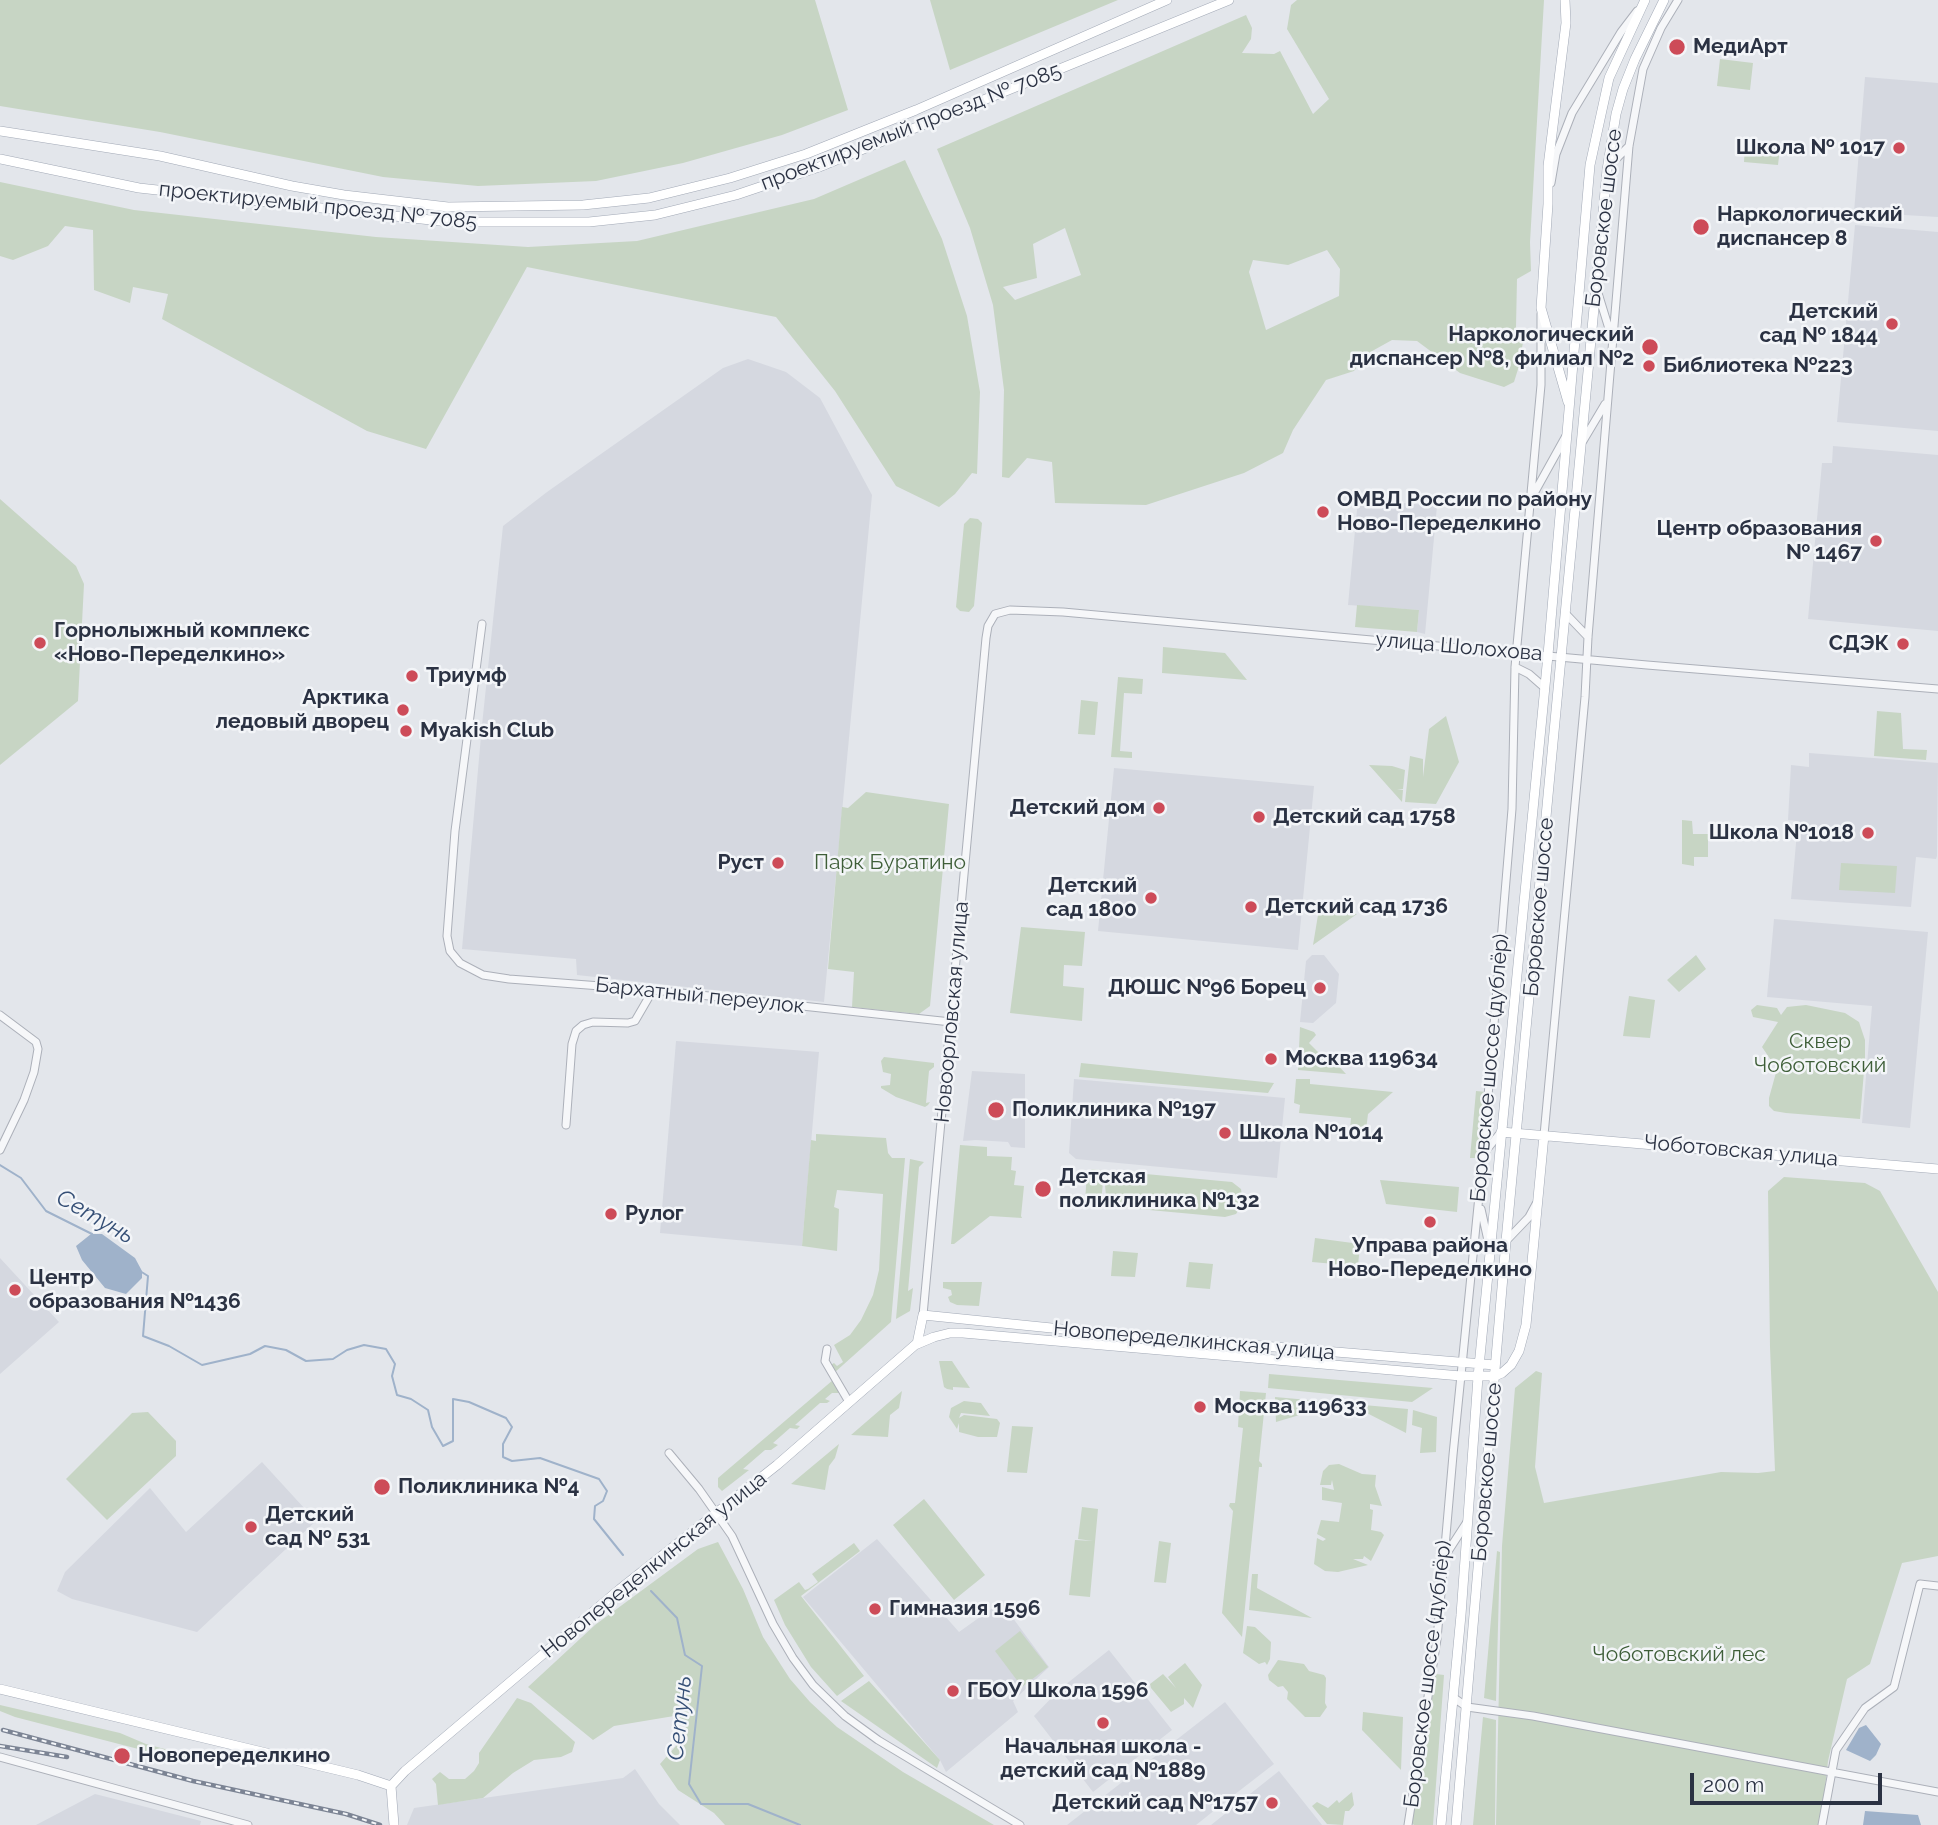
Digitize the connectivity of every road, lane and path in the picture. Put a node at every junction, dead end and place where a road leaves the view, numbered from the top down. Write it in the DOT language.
graph roads {
  1 [pos="1167,0"];
  2 [pos="1229,0"];
  3 [pos="1565,0"];
  4 [pos="1664,0"];
  5 [pos="1678,0"];
  6 [pos="1643,3"];
  7 [pos="0,131"];
  8 [pos="1629,146"];
  9 [pos="0,159"];
  10 [pos="1607,170"];
  11 [pos="1548,204"];
  12 [pos="1596,285"];
  13 [pos="1541,309"];
  14 [pos="1612,342"];
  15 [pos="1608,400"];
  16 [pos="1570,414"];
  17 [pos="1569,430"];
  18 [pos="1581,445"];
  19 [pos="1530,501"];
  20 [pos="1565,613"];
  21 [pos="482,624"];
  22 [pos="988,626"];
  23 [pos="1588,637"];
  24 [pos="1516,653"];
  25 [pos="1548,656"];
  26 [pos="1562,656"];
  27 [pos="1587,659"];
  28 [pos="1514,667"];
  29 [pos="1545,688"];
  30 [pos="1938,689"];
  31 [pos="653,990"];
  32 [pos="0,1015"];
  33 [pos="951,1021"];
  34 [pos="566,1125"];
  35 [pos="1501,1132"];
  36 [pos="1517,1133"];
  37 [pos="1544,1135"];
  38 [pos="0,1150"];
  39 [pos="1483,1156"];
  40 [pos="1938,1169"];
  41 [pos="1538,1199"];
  42 [pos="1479,1201"];
  43 [pos="1506,1241"];
  44 [pos="1491,1253"];
  45 [pos="923,1315"];
  46 [pos="917,1344"];
  47 [pos="827,1349"];
  48 [pos="1462,1363"];
  49 [pos="1479,1364"];
  50 [pos="1496,1365"];
  51 [pos="1461,1376"];
  52 [pos="1495,1376"];
  53 [pos="1478,1377"];
  54 [pos="849,1402"];
  55 [pos="669,1453"];
  56 [pos="716,1513"];
  57 [pos="1467,1521"];
  58 [pos="1445,1558"];
  59 [pos="1938,1586"];
  60 [pos="0,1689"];
  61 [pos="1454,1698"];
  62 [pos="1467,1707"];
  63 [pos="0,1757"];
  64 [pos="1830,1770"];
  65 [pos="391,1786"];
  66 [pos="1938,1792"];
  67 [pos="248,1825"];
  68 [pos="394,1825"];
  69 [pos="1020,1825"];
  70 [pos="1408,1825"];
  71 [pos="1441,1825"];
  72 [pos="1456,1825"];
  73 [pos="1822,1825"];
  1 -- 7 [label="main road, проектируемый проезд № 7085"];
  2 -- 9 [label="main road, проектируемый проезд № 7085"];
  3 -- 11 [label="main road"];
  4 -- 10 [label="main road, Боровское шоссе"];
  5 -- 8 [label="street"];
  6 -- 11 [label="street"];
  6 -- 16 [label="main road, Боровское шоссе"];
  8 -- 10 [label="street"];
  8 -- 14 [label="street"];
  10 -- 12 [label="main road, Боровское шоссе"];
  11 -- 13 [label="main road"];
  12 -- 14 [label="street"];
  12 -- 18 [label="main road, Боровское шоссе"];
  13 -- 16 [label="main road"];
  13 -- 19 [label="street, Боровское шоссе (дублёр)"];
  14 -- 15 [label="street"];
  15 -- 18 [label="street"];
  15 -- 23 [label="street"];
  16 -- 17 [label="main road, Боровское шоссе"];
  17 -- 19 [label="street"];
  17 -- 25 [label="main road, Боровское шоссе"];
  18 -- 20 [label="main road, Боровское шоссе"];
  19 -- 24 [label="street, Боровское шоссе (дублёр)"];
  20 -- 23 [label="street"];
  20 -- 26 [label="main road, Боровское шоссе"];
  21 -- 31 [label="street, Бархатный переулок"];
  22 -- 24 [label="street, улица Шолохова"];
  22 -- 33 [label="street, Новоорловская улица"];
  23 -- 27 [label="street"];
  24 -- 25 [label="street, улица Шолохова"];
  24 -- 28 [label="street, Боровское шоссе (дублёр)"];
  25 -- 26 [label="street, улица Шолохова"];
  25 -- 29 [label="main road, Боровское шоссе"];
  26 -- 27 [label="street, улица Шолохова"];
  26 -- 36 [label="main road, Боровское шоссе"];
  27 -- 30 [label="street, улица Шолохова"];
  27 -- 37 [label="street"];
  28 -- 29 [label="street"];
  28 -- 39 [label="street, Боровское шоссе (дублёр)"];
  29 -- 35 [label="main road, Боровское шоссе"];
  31 -- 33 [label="street, Бархатный переулок"];
  31 -- 34 [label="street"];
  32 -- 38 [label="street"];
  33 -- 45 [label="street, Новоорловская улица"];
  35 -- 36 [label="main road, Чоботовская улица"];
  35 -- 39 [label="street"];
  35 -- 44 [label="main road, Боровское шоссе"];
  36 -- 37 [label="main road, Чоботовская улица"];
  36 -- 43 [label="main road, Боровское шоссе"];
  37 -- 40 [label="main road, Чоботовская улица"];
  37 -- 41 [label="main road"];
  39 -- 42 [label="street, Боровское шоссе (дублёр)"];
  41 -- 43 [label="street"];
  41 -- 52 [label="main road"];
  42 -- 44 [label="street"];
  42 -- 48 [label="street, Боровское шоссе (дублёр)"];
  43 -- 50 [label="main road, Боровское шоссе"];
  44 -- 49 [label="main road, Боровское шоссе"];
  45 -- 46 [label="main road"];
  45 -- 48 [label="main road, Новопеределкинская улица"];
  46 -- 51 [label="main road, Новопеределкинская улица"];
  46 -- 54 [label="main road, Новопеределкинская улица"];
  47 -- 54 [label="street"];
  48 -- 49 [label="main road, Новопеределкинская улица"];
  48 -- 51 [label="street, Боровское шоссе (дублёр)"];
  49 -- 50 [label="main road, Новопеределкинская улица"];
  49 -- 53 [label="main road, Боровское шоссе"];
  50 -- 52 [label="main road, Боровское шоссе"];
  51 -- 53 [label="main road, Новопеределкинская улица"];
  51 -- 58 [label="street, Боровское шоссе (дублёр)"];
  52 -- 53 [label="main road, Новопеределкинская улица"];
  52 -- 62 [label="main road, Боровское шоссе"];
  53 -- 57 [label="main road, Боровское шоссе"];
  54 -- 56 [label="main road, Новопеределкинская улица"];
  55 -- 56 [label="street"];
  56 -- 65 [label="main road, Новопеределкинская улица"];
  56 -- 69 [label="street"];
  57 -- 58 [label="street"];
  57 -- 61 [label="main road, Боровское шоссе"];
  58 -- 70 [label="street, Боровское шоссе (дублёр)"];
  59 -- 64 [label="street"];
  60 -- 65 [label="main road"];
  61 -- 62 [label="street"];
  61 -- 71 [label="main road, Боровское шоссе"];
  62 -- 64 [label="street"];
  62 -- 72 [label="main road, Боровское шоссе"];
  63 -- 67 [label="street"];
  64 -- 66 [label="street"];
  64 -- 73 [label="street"];
  65 -- 68 [label="main road"];
}
